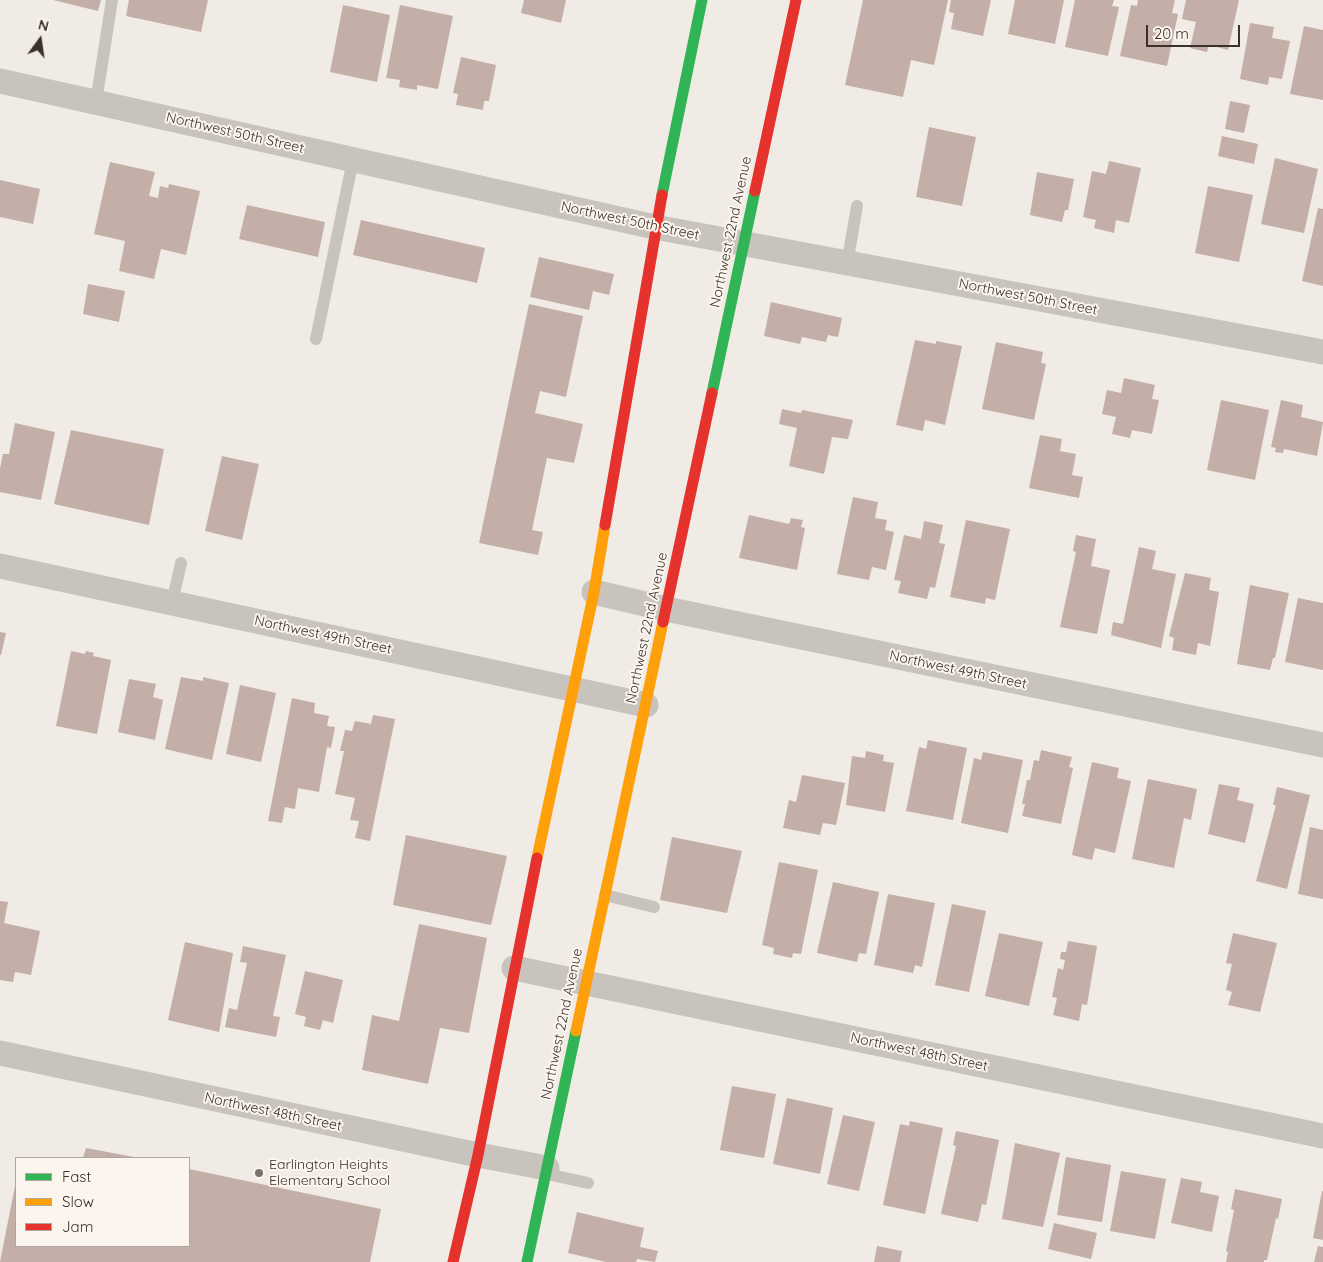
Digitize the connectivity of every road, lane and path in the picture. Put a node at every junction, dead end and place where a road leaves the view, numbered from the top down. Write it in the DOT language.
graph roads {
  1 [pos="112,0"];
  2 [pos="702,0"];
  3 [pos="796,0"];
  4 [pos="0,81"];
  5 [pos="96,102"];
  6 [pos="353,160"];
  7 [pos="857,206"];
  8 [pos="655,227"];
  9 [pos="744,244"];
  10 [pos="847,264"];
  11 [pos="316,338"];
  12 [pos="1323,352"];
  13 [pos="181,563"];
  14 [pos="0,566"];
  15 [pos="594,592"];
  16 [pos="172,603"];
  17 [pos="666,609"];
  18 [pos="572,688"];
  19 [pos="646,705"];
  20 [pos="1323,745"];
  21 [pos="605,895"];
  22 [pos="654,907"];
  23 [pos="514,968"];
  24 [pos="586,982"];
  25 [pos="0,1053"];
  26 [pos="1323,1136"];
  27 [pos="478,1155"];
  28 [pos="547,1171"];
  29 [pos="588,1183"];
  30 [pos="453,1262"];
  31 [pos="527,1262"];
  1 -- 5 [label="lane"];
  2 -- 8 [label="main road"];
  3 -- 9 [label="main road, Northwest 22nd Avenue"];
  4 -- 5 [label="street, Northwest 50th Street"];
  5 -- 6 [label="street, Northwest 50th Street"];
  6 -- 8 [label="street, Northwest 50th Street"];
  6 -- 11 [label="lane"];
  7 -- 10 [label="lane"];
  8 -- 9 [label="street, Northwest 50th Street"];
  8 -- 15 [label="main road"];
  9 -- 10 [label="street, Northwest 50th Street"];
  9 -- 17 [label="main road, Northwest 22nd Avenue"];
  10 -- 12 [label="street, Northwest 50th Street"];
  13 -- 16 [label="lane"];
  14 -- 16 [label="street, Northwest 49th Street"];
  15 -- 17 [label="street, Northwest 49th Street"];
  15 -- 18 [label="main road"];
  16 -- 18 [label="street, Northwest 49th Street"];
  17 -- 19 [label="main road, Northwest 22nd Avenue"];
  17 -- 20 [label="street, Northwest 49th Street"];
  18 -- 19 [label="street, Northwest 49th Street"];
  18 -- 23 [label="main road"];
  19 -- 21 [label="main road, Northwest 22nd Avenue"];
  21 -- 22 [label="lane"];
  21 -- 24 [label="main road, Northwest 22nd Avenue"];
  23 -- 24 [label="street, Northwest 48th Street"];
  23 -- 27 [label="main road"];
  24 -- 26 [label="street, Northwest 48th Street"];
  24 -- 28 [label="main road, Northwest 22nd Avenue"];
  25 -- 27 [label="street, Northwest 48th Street"];
  27 -- 28 [label="street, Northwest 48th Street"];
  27 -- 30 [label="main road"];
  28 -- 29 [label="lane"];
  28 -- 31 [label="main road, Northwest 22nd Avenue"];
}
